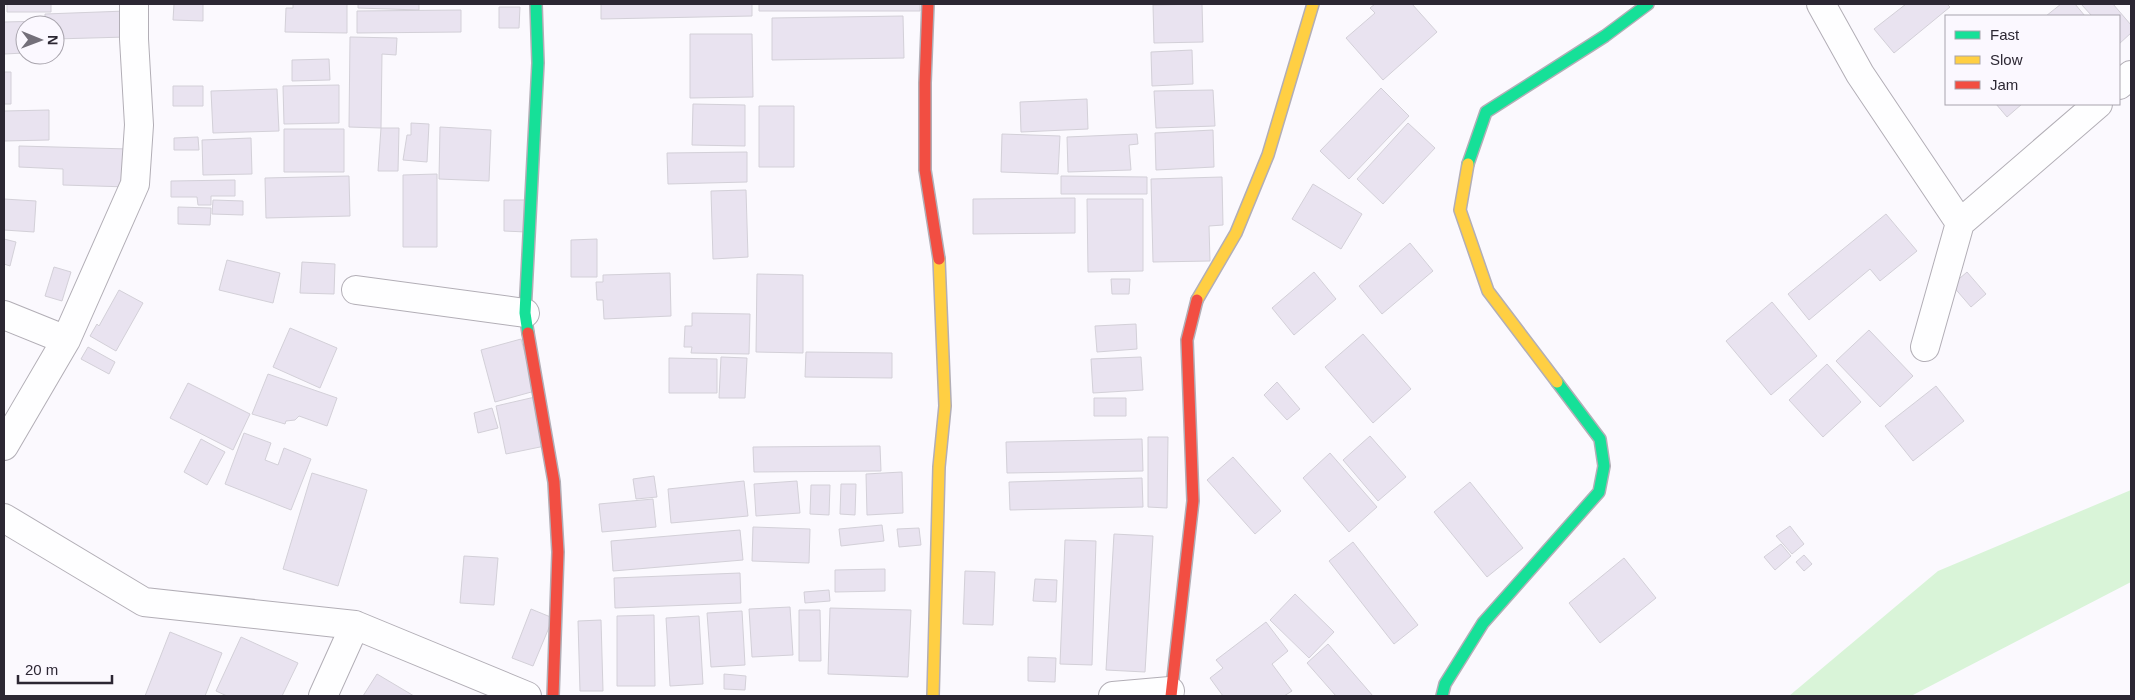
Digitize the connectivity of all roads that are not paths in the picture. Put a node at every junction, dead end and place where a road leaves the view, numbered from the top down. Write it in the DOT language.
graph roads {
  1 [pos="134,4"];
  2 [pos="536,4"];
  3 [pos="928,4"];
  4 [pos="1313,4"];
  5 [pos="1648,4"];
  6 [pos="1821,4"];
  7 [pos="2131,75"];
  8 [pos="2120,85"];
  9 [pos="2097,105"];
  10 [pos="1960,223"];
  11 [pos="356,290"];
  12 [pos="525,313"];
  13 [pos="4,315"];
  14 [pos="66,340"];
  15 [pos="1924,347"];
  16 [pos="4,446"];
  17 [pos="4,518"];
  18 [pos="355,625"];
  19 [pos="1170,693"];
  20 [pos="323,696"];
  21 [pos="527,696"];
  22 [pos="553,696"];
  23 [pos="933,696"];
  24 [pos="1113,696"];
  25 [pos="1442,696"];
  1 -- 14 [label="street"];
  2 -- 12 [label="street"];
  3 -- 23 [label="street"];
  4 -- 19 [label="street"];
  5 -- 25 [label="street"];
  6 -- 10 [label="street"];
  7 -- 8 [label="street"];
  9 -- 10 [label="street"];
  10 -- 15 [label="street"];
  11 -- 12 [label="street"];
  12 -- 22 [label="street"];
  13 -- 14 [label="street"];
  14 -- 16 [label="street"];
  17 -- 18 [label="street"];
  18 -- 20 [label="street"];
  18 -- 21 [label="street"];
  19 -- 24 [label="street"];
}
